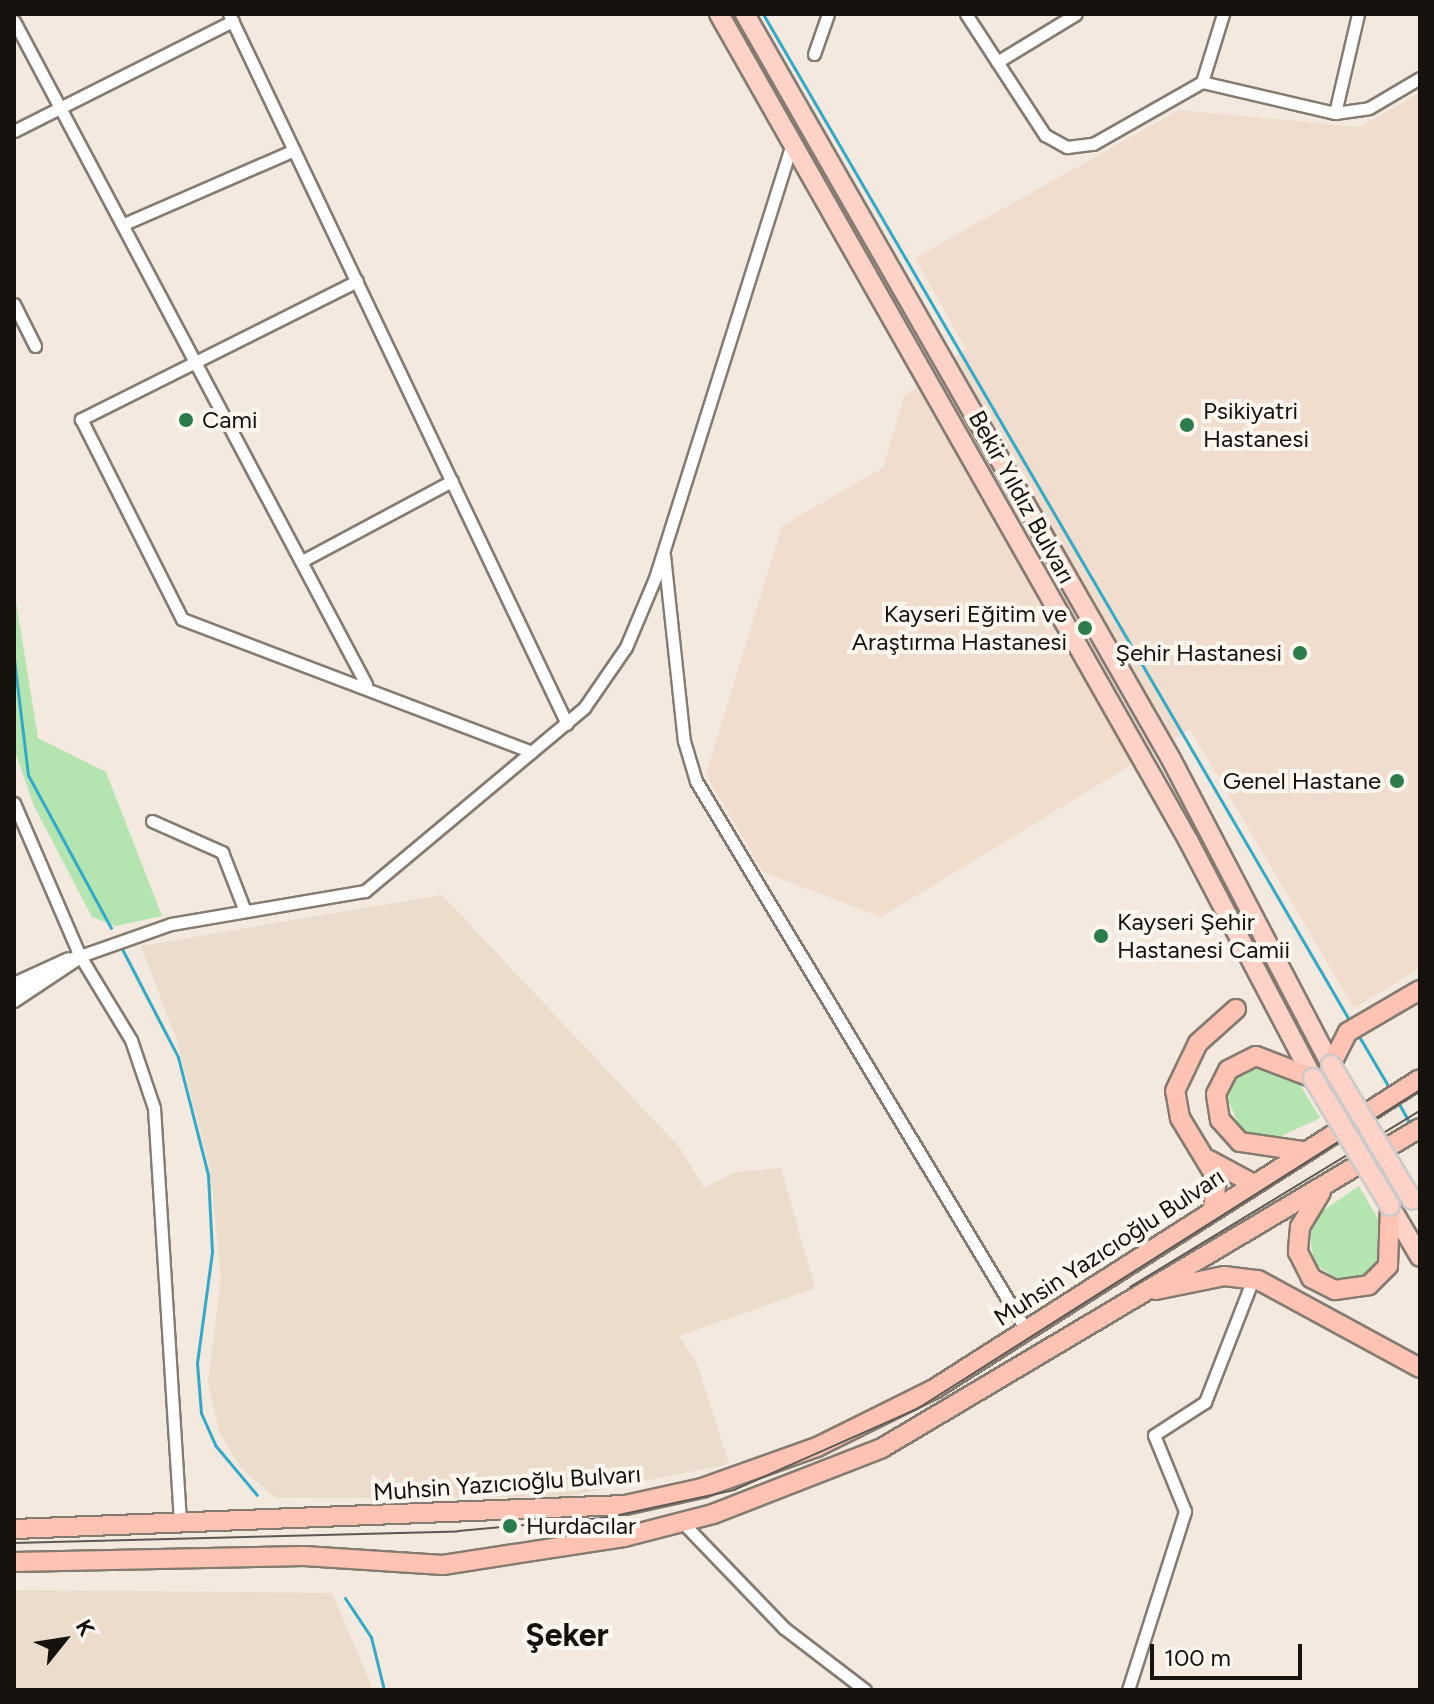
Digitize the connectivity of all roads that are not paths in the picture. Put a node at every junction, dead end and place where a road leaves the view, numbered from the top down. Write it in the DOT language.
graph roads {
  1 [pos="719,14"];
  2 [pos="745,14"];
  3 [pos="828,14"];
  4 [pos="966,14"];
  5 [pos="1076,14"];
  6 [pos="1223,14"];
  7 [pos="1358,14"];
  8 [pos="231,17"];
  9 [pos="14,21"];
  10 [pos="814,54"];
  11 [pos="997,62"];
  12 [pos="1420,78"];
  13 [pos="1202,82"];
  14 [pos="62,106"];
  15 [pos="1335,113"];
  16 [pos="14,131"];
  17 [pos="793,140"];
  18 [pos="294,150"];
  19 [pos="124,224"];
  20 [pos="357,281"];
  21 [pos="14,304"];
  22 [pos="35,346"];
  23 [pos="198,364"];
  24 [pos="452,481"];
  25 [pos="664,550"];
  26 [pos="302,561"];
  27 [pos="366,684"];
  28 [pos="567,724"];
  29 [pos="532,752"];
  30 [pos="14,803"];
  31 [pos="152,821"];
  32 [pos="245,911"];
  33 [pos="80,956"];
  34 [pos="14,985"];
  35 [pos="1420,990"];
  36 [pos="14,1000"];
  37 [pos="1236,1009"];
  38 [pos="1331,1065"];
  39 [pos="1313,1078"];
  40 [pos="1414,1083"];
  41 [pos="1420,1128"];
  42 [pos="1305,1151"];
  43 [pos="1207,1158"];
  44 [pos="1252,1183"];
  45 [pos="1324,1187"];
  46 [pos="1417,1205"];
  47 [pos="1390,1206"];
  48 [pos="1213,1208"];
  49 [pos="1420,1257"];
  50 [pos="1253,1279"];
  51 [pos="1141,1293"];
  52 [pos="1026,1330"];
  53 [pos="1420,1368"];
  54 [pos="682,1522"];
  55 [pos="180,1528"];
  56 [pos="14,1529"];
  57 [pos="14,1562"];
  58 [pos="865,1690"];
  59 [pos="1128,1690"];
  1 -- 17 [label="main road, Bekir Yıldız Bulvarı"];
  2 -- 38 [label="main road, Bekir Yıldız Bulvarı"];
  3 -- 10 [label="street"];
  4 -- 11 [label="street"];
  5 -- 11 [label="street"];
  6 -- 13 [label="street"];
  7 -- 15 [label="street"];
  8 -- 14 [label="street"];
  8 -- 18 [label="street"];
  9 -- 14 [label="street"];
  11 -- 13 [label="street"];
  12 -- 15 [label="street"];
  13 -- 15 [label="street"];
  14 -- 16 [label="street"];
  14 -- 19 [label="street"];
  17 -- 25 [label="street"];
  17 -- 39 [label="main road, Bekir Yıldız Bulvarı"];
  18 -- 19 [label="street"];
  18 -- 20 [label="street"];
  19 -- 23 [label="street"];
  20 -- 23 [label="street"];
  20 -- 24 [label="street"];
  21 -- 22 [label="street"];
  23 -- 26 [label="street"];
  23 -- 27 [label="street"];
  24 -- 26 [label="street"];
  24 -- 28 [label="street"];
  25 -- 28 [label="street"];
  25 -- 52 [label="street"];
  26 -- 27 [label="street"];
  27 -- 29 [label="street"];
  28 -- 29 [label="street"];
  29 -- 32 [label="street"];
  30 -- 33 [label="street"];
  31 -- 32 [label="street"];
  32 -- 33 [label="street"];
  33 -- 34 [label="street"];
  33 -- 36 [label="street"];
  33 -- 55 [label="street"];
  35 -- 38 [label="highway"];
  37 -- 43 [label="highway"];
  38 -- 46 [label="main road, Bekir Yıldız Bulvarı, bridge"];
  39 -- 42 [label="highway"];
  39 -- 47 [label="main road, Bekir Yıldız Bulvarı, bridge"];
  40 -- 42 [label="highway, Muhsin Yazıcıoğlu Bulvarı, bridge"];
  41 -- 45 [label="highway, bridge"];
  42 -- 44 [label="highway, Muhsin Yazıcıoğlu Bulvarı"];
  43 -- 44 [label="highway"];
  43 -- 48 [label="highway"];
  44 -- 48 [label="highway, Muhsin Yazıcıoğlu Bulvarı"];
  45 -- 47 [label="highway"];
  45 -- 51 [label="highway"];
  47 -- 49 [label="main road, Bekir Yıldız Bulvarı"];
  48 -- 52 [label="highway, Muhsin Yazıcıoğlu Bulvarı"];
  50 -- 51 [label="highway"];
  50 -- 53 [label="highway"];
  50 -- 59 [label="street"];
  51 -- 54 [label="highway"];
  52 -- 55 [label="highway, Muhsin Yazıcıoğlu Bulvarı"];
  54 -- 57 [label="highway"];
  54 -- 58 [label="street"];
  55 -- 56 [label="highway, Muhsin Yazıcıoğlu Bulvarı"];
}
